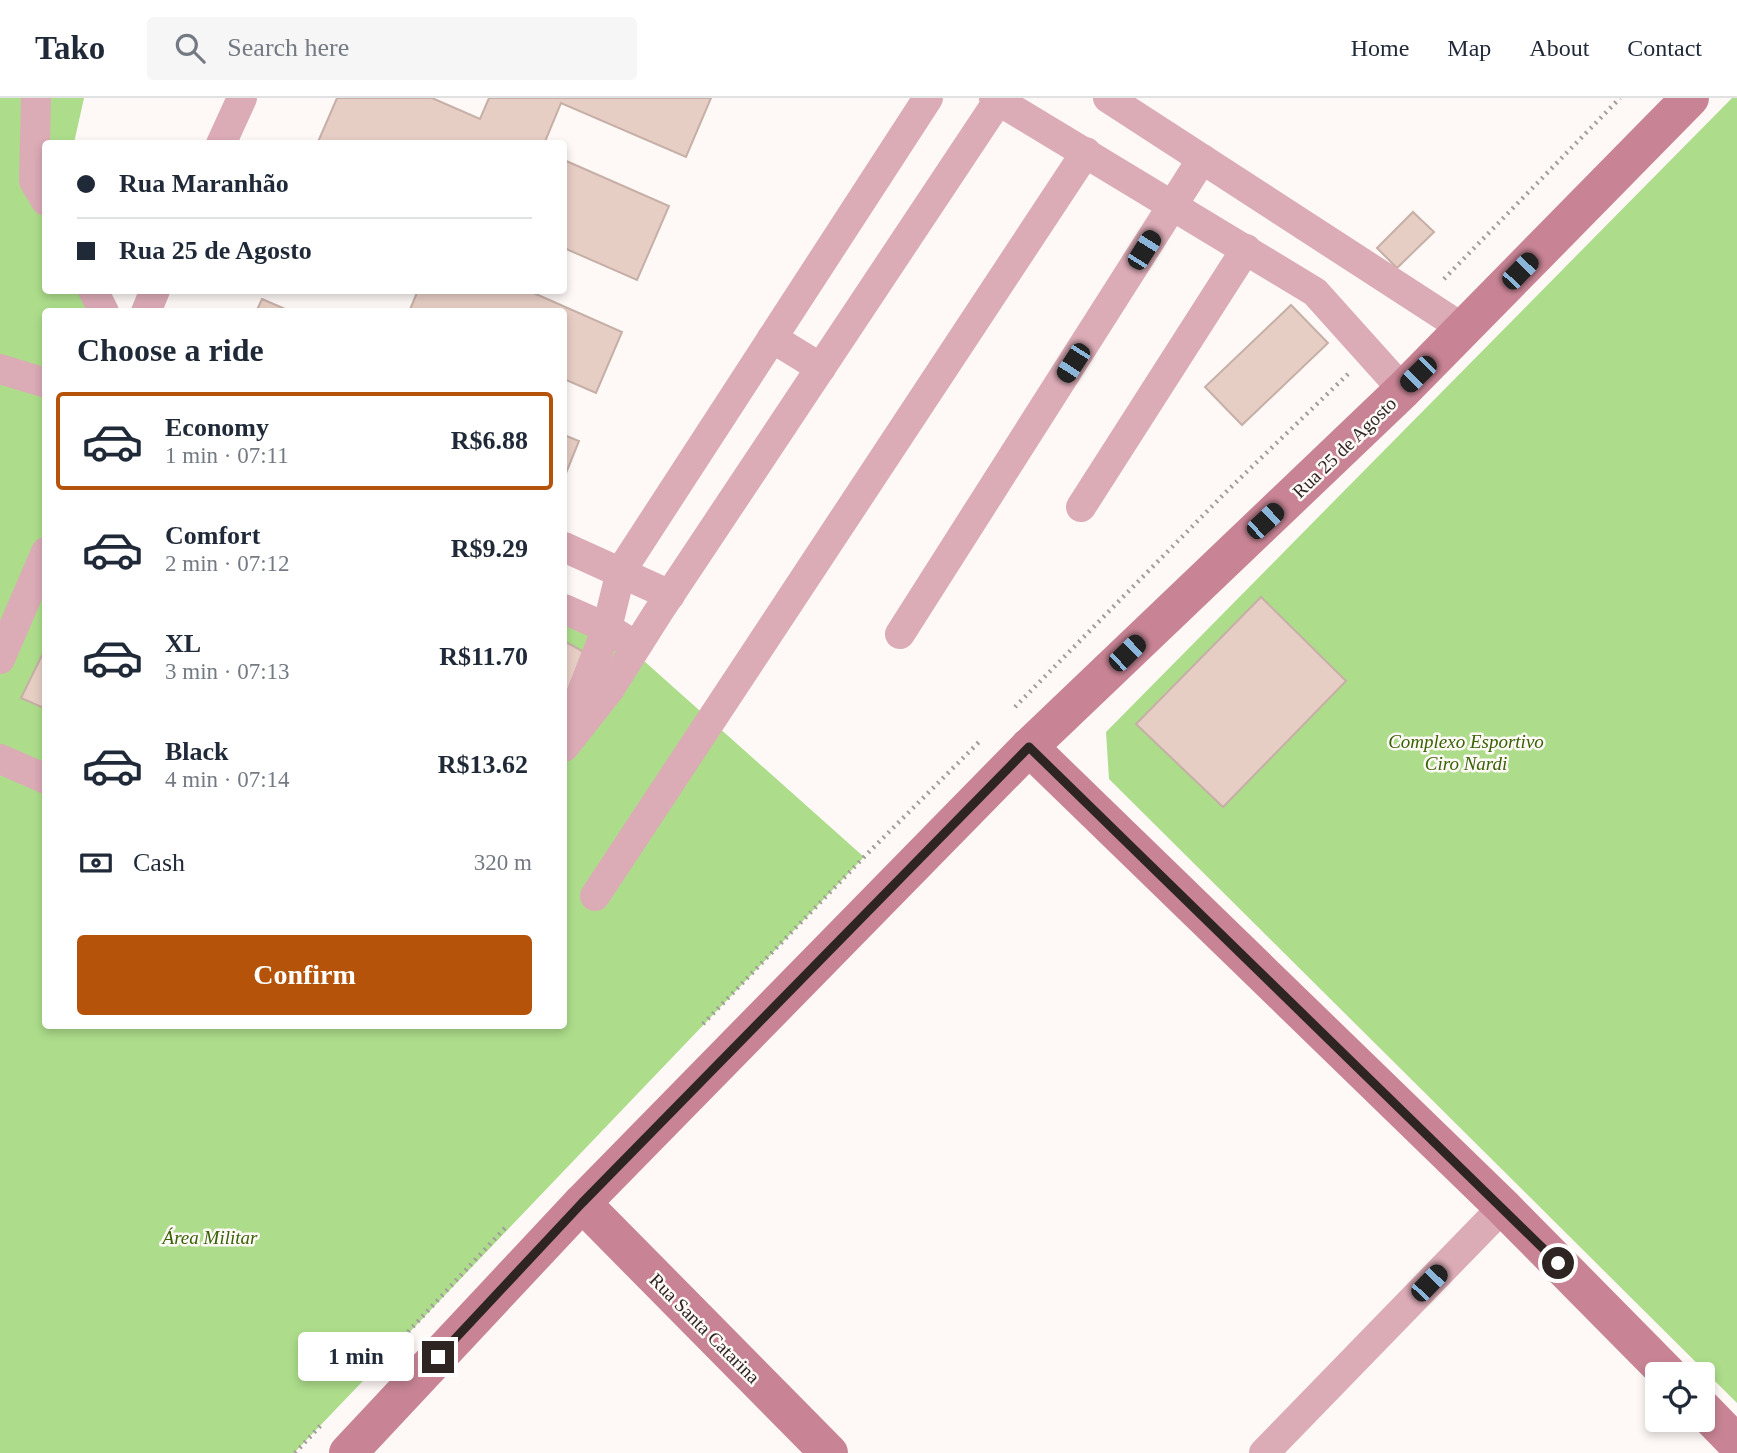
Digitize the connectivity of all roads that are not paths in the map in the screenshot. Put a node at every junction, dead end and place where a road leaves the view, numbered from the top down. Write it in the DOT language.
graph roads {
  1 [pos="36,98"];
  2 [pos="242,98"];
  3 [pos="928,98"];
  4 [pos="997,98"];
  5 [pos="1108,98"];
  6 [pos="1690,98"];
  7 [pos="223,140"];
  8 [pos="1086,152"];
  9 [pos="1202,159"];
  10 [pos="42,194"];
  11 [pos="1173,205"];
  12 [pos="1246,249"];
  13 [pos="1464,329"];
  14 [pos="772,338"];
  15 [pos="821,368"];
  16 [pos="0,369"];
  17 [pos="42,382"];
  18 [pos="1403,390"];
  19 [pos="1081,507"];
  20 [pos="567,548"];
  21 [pos="42,561"];
  22 [pos="621,571"];
  23 [pos="670,594"];
  24 [pos="567,610"];
  25 [pos="607,628"];
  26 [pos="900,634"];
  27 [pos="636,647"];
  28 [pos="0,659"];
  29 [pos="567,733"];
  30 [pos="567,743"];
  31 [pos="1029,747"];
  32 [pos="0,759"];
  33 [pos="42,777"];
  34 [pos="595,896"];
  35 [pos="582,1203"];
  36 [pos="1503,1207"];
  37 [pos="1656,1362"];
  38 [pos="1715,1421"];
  39 [pos="1737,1444"];
  40 [pos="348,1453"];
  41 [pos="829,1453"];
  42 [pos="1264,1453"];
  1 -- 10 [label="street"];
  2 -- 7 [label="street"];
  3 -- 14 [label="street"];
  4 -- 8 [label="street"];
  4 -- 15 [label="street"];
  5 -- 9 [label="street"];
  6 -- 13 [label="street, Rua 25 de Agosto"];
  8 -- 11 [label="street"];
  8 -- 34 [label="street"];
  9 -- 11 [label="street"];
  9 -- 13 [label="street"];
  11 -- 12 [label="street"];
  11 -- 26 [label="street"];
  12 -- 18 [label="street"];
  12 -- 19 [label="street"];
  13 -- 18 [label="street, Rua 25 de Agosto"];
  14 -- 15 [label="street"];
  14 -- 22 [label="street"];
  15 -- 23 [label="street"];
  16 -- 17 [label="street"];
  18 -- 31 [label="street, Rua 25 de Agosto"];
  20 -- 22 [label="street"];
  21 -- 28 [label="street"];
  22 -- 23 [label="street"];
  22 -- 25 [label="street"];
  23 -- 27 [label="street"];
  24 -- 25 [label="street"];
  25 -- 27 [label="street"];
  25 -- 29 [label="street"];
  27 -- 30 [label="street"];
  31 -- 35 [label="street, Rua 25 de Agosto"];
  31 -- 36 [label="street"];
  32 -- 33 [label="street"];
  35 -- 40 [label="street, Rua 25 de Agosto"];
  35 -- 41 [label="street, Rua Santa Catarina"];
  36 -- 37 [label="street"];
  36 -- 42 [label="street"];
  38 -- 39 [label="street"];
}
